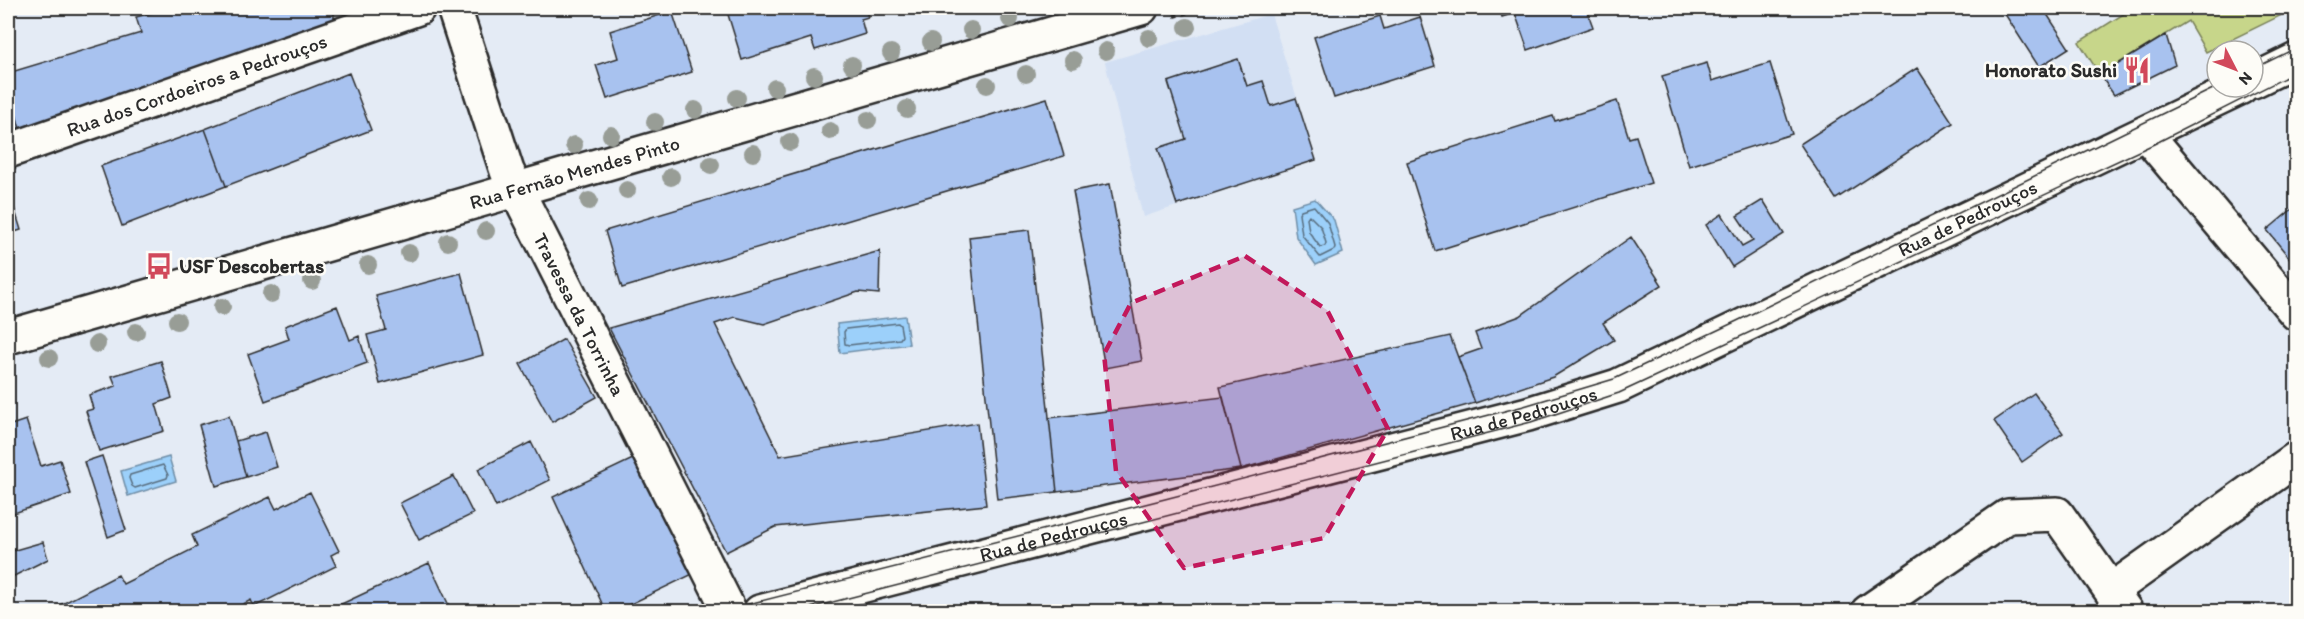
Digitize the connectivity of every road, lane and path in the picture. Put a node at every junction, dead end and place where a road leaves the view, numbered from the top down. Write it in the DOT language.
graph roads {
  1 [pos="418,8"];
  2 [pos="454,8"];
  3 [pos="1141,8"];
  4 [pos="2282,8"];
  5 [pos="2281,15"];
  6 [pos="2296,60"];
  7 [pos="2265,75"];
  8 [pos="2217,99"];
  9 [pos="2146,134"];
  10 [pos="8,151"];
  11 [pos="516,189"];
  12 [pos="2296,313"];
  13 [pos="8,337"];
  14 [pos="2296,459"];
  15 [pos="2119,601"];
  16 [pos="730,612"];
  17 [pos="760,612"];
  18 [pos="1868,612"];
  1 -- 10 [label="street, Rua dos Cordoeiros a Pedrouços"];
  2 -- 11 [label="street, Travessa da Torrinha"];
  3 -- 11 [label="street, Rua Fernão Mendes Pinto"];
  4 -- 5 [label="path"];
  6 -- 7 [label="street"];
  8 -- 9 [label="street, Rua de Pedrouços"];
  9 -- 12 [label="street"];
  9 -- 17 [label="street, Rua de Pedrouços"];
  11 -- 13 [label="street, Rua Fernão Mendes Pinto"];
  11 -- 16 [label="street, Travessa da Torrinha"];
  14 -- 15 [label="street"];
  15 -- 18 [label="street"];
}
